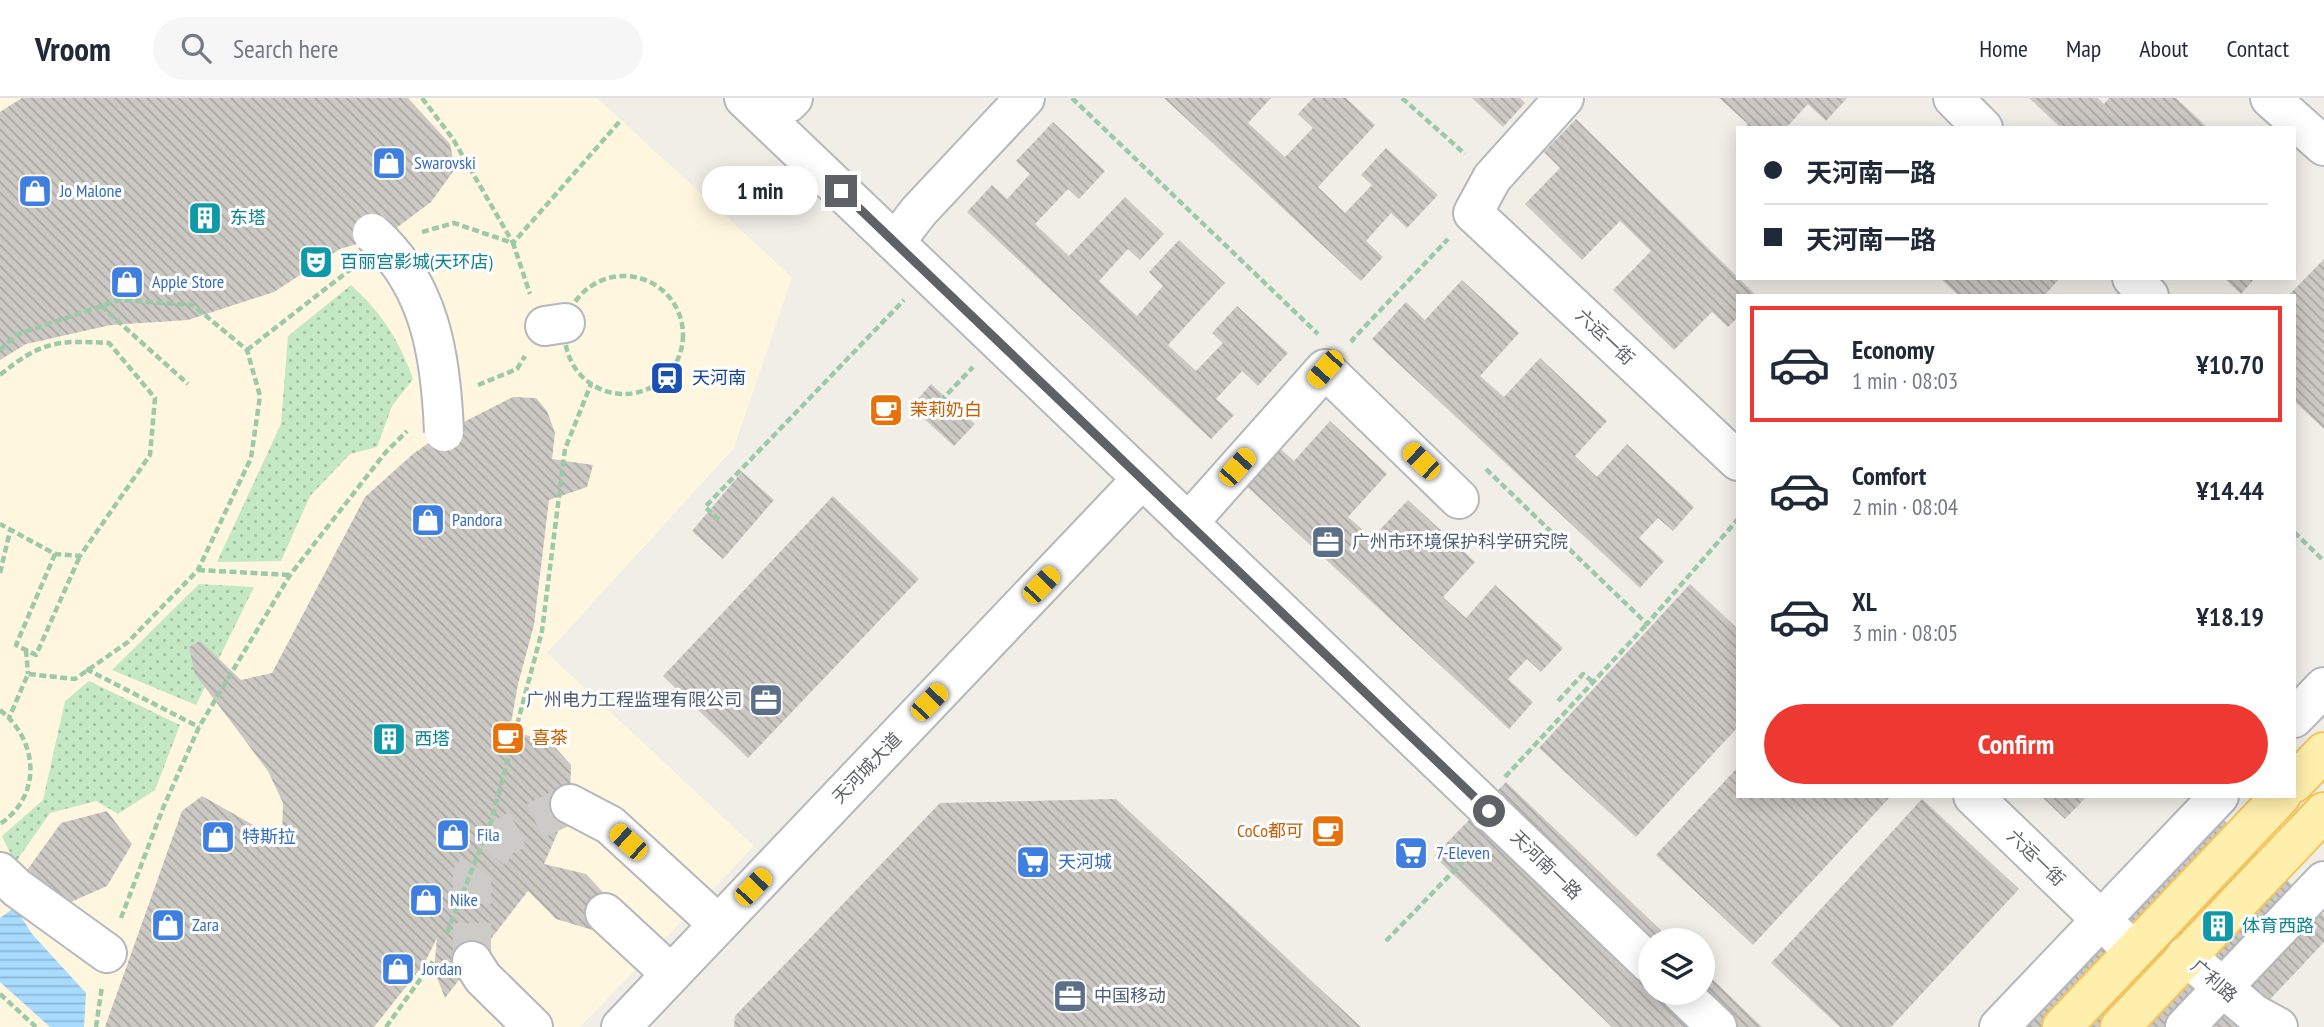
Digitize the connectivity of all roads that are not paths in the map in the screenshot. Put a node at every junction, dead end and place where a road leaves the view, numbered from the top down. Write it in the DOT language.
graph roads {
  1 [pos="744,98"];
  2 [pos="1025,98"];
  3 [pos="1564,98"];
  4 [pos="1953,98"];
  5 [pos="2282,114"];
  6 [pos="1981,126"];
  7 [pos="2324,146"];
  8 [pos="895,242"];
  9 [pos="369,246"];
  10 [pos="2134,280"];
  11 [pos="2147,294"];
  12 [pos="429,428"];
  13 [pos="1736,459"];
  14 [pos="1142,479"];
  15 [pos="1459,499"];
  16 [pos="1188,523"];
  17 [pos="2324,687"];
  18 [pos="2296,716"];
  19 [pos="2324,751"];
  20 [pos="2296,781"];
  21 [pos="1975,798"];
  22 [pos="2217,798"];
  23 [pos="2279,798"];
  24 [pos="570,804"];
  25 [pos="2324,812"];
  26 [pos="2324,881"];
  27 [pos="19,884"];
  28 [pos="605,913"];
  29 [pos="2101,920"];
  30 [pos="718,924"];
  31 [pos="2134,951"];
  32 [pos="107,953"];
  33 [pos="1638,953"];
  34 [pos="450,954"];
  35 [pos="2186,956"];
  36 [pos="671,974"];
  37 [pos="2221,989"];
  38 [pos="1694,1005"];
  39 [pos="533,1027"];
  40 [pos="621,1027"];
  41 [pos="1717,1027"];
  42 [pos="1998,1027"];
  43 [pos="2062,1027"];
  44 [pos="2120,1027"];
  45 [pos="2185,1027"];
  46 [pos="2277,1027"];
  1 -- 8 [label="street, 天河南一路"];
  2 -- 8 [label="street"];
  3 -- 13 [label="street, 六运一街"];
  4 -- 6 [label="street"];
  5 -- 7 [label="street"];
  8 -- 14 [label="street, 天河南一路"];
  9 -- 12 [label="street, bridge"];
  10 -- 11 [label="street"];
  14 -- 16 [label="street, 天河南一路"];
  14 -- 30 [label="street, 天河城大道"];
  15 -- 16 [label="street"];
  16 -- 33 [label="street, 天河南一路"];
  17 -- 18 [label="street"];
  19 -- 20 [label="main road"];
  21 -- 29 [label="street, 六运一街"];
  22 -- 29 [label="street"];
  23 -- 31 [label="main road"];
  24 -- 30 [label="street"];
  25 -- 35 [label="main road"];
  26 -- 37 [label="street"];
  27 -- 32 [label="street"];
  28 -- 36 [label="street"];
  29 -- 31 [label="street, 六运一街"];
  29 -- 42 [label="street"];
  30 -- 36 [label="street, 天河城大道"];
  31 -- 43 [label="main road"];
  34 -- 39 [label="street"];
  35 -- 37 [label="street, 广利路"];
  35 -- 44 [label="main road"];
  36 -- 40 [label="street, 天河城大道"];
  37 -- 45 [label="street"];
  37 -- 46 [label="street, 广利路"];
  38 -- 41 [label="street"];
}
